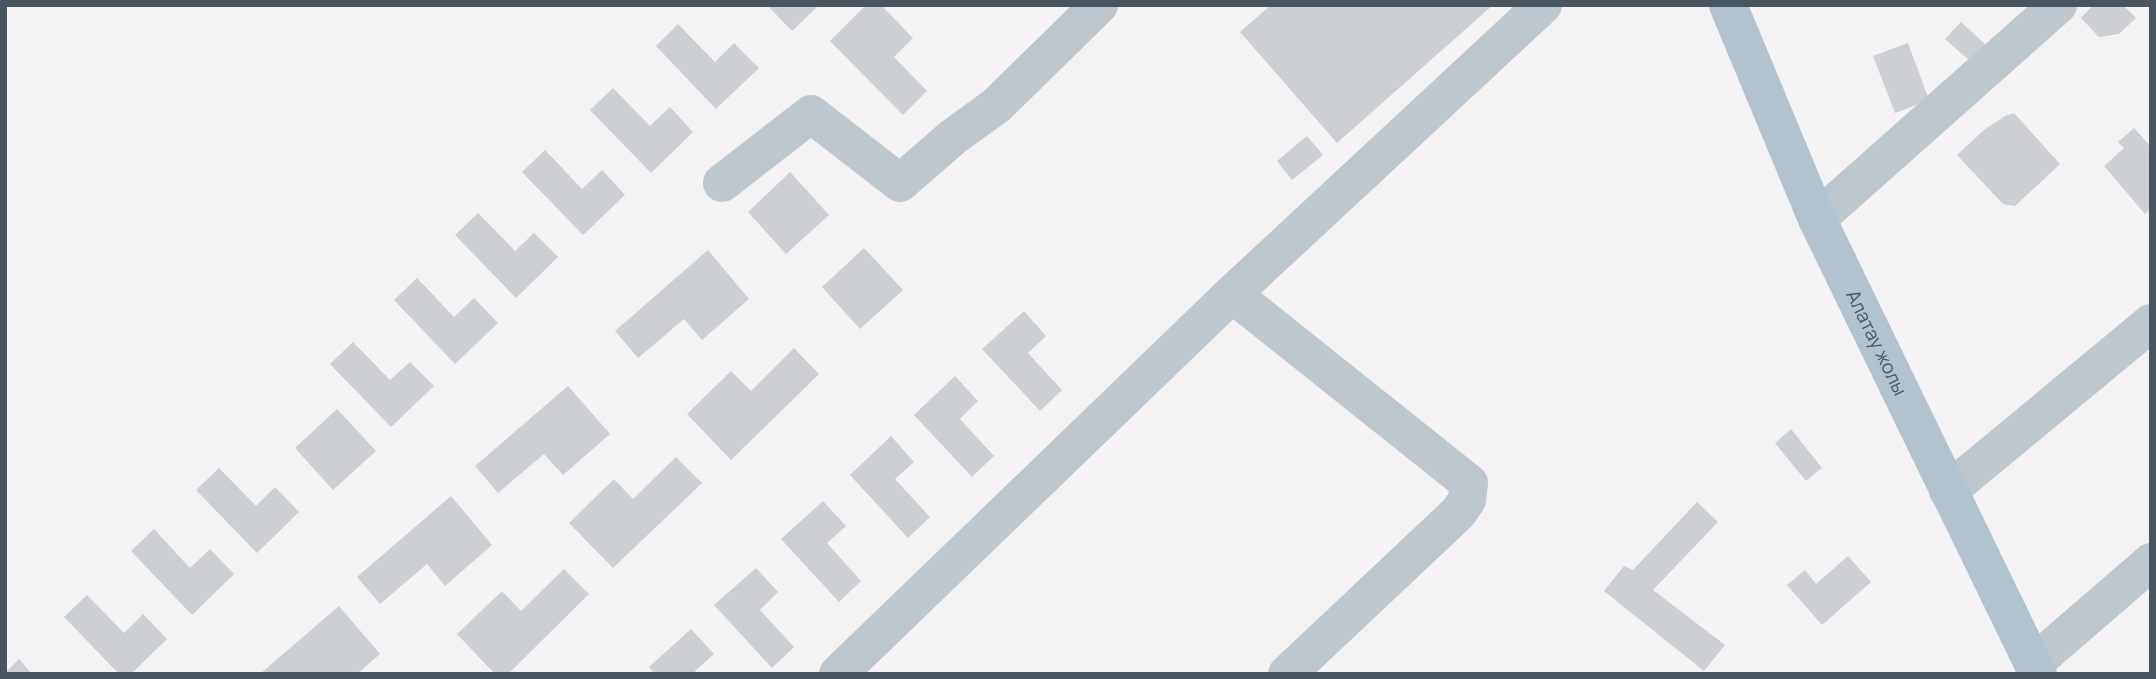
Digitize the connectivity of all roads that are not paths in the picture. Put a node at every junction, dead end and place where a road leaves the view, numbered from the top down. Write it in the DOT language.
graph roads {
  1 [pos="1099,5"];
  2 [pos="1544,5"];
  3 [pos="1728,5"];
  4 [pos="2058,5"];
  5 [pos="722,183"];
  6 [pos="1817,219"];
  7 [pos="1232,294"];
  8 [pos="2151,323"];
  9 [pos="1948,491"];
  10 [pos="2151,562"];
  11 [pos="2036,669"];
  12 [pos="838,674"];
  13 [pos="1287,674"];
  1 -- 5 [label="street"];
  2 -- 7 [label="street"];
  3 -- 6 [label="main road, Алатау жолы"];
  4 -- 6 [label="street"];
  6 -- 9 [label="main road, Алатау жолы"];
  7 -- 12 [label="street"];
  7 -- 13 [label="street"];
  8 -- 9 [label="street"];
  9 -- 11 [label="main road, Алатау жолы"];
  10 -- 11 [label="street"];
}
